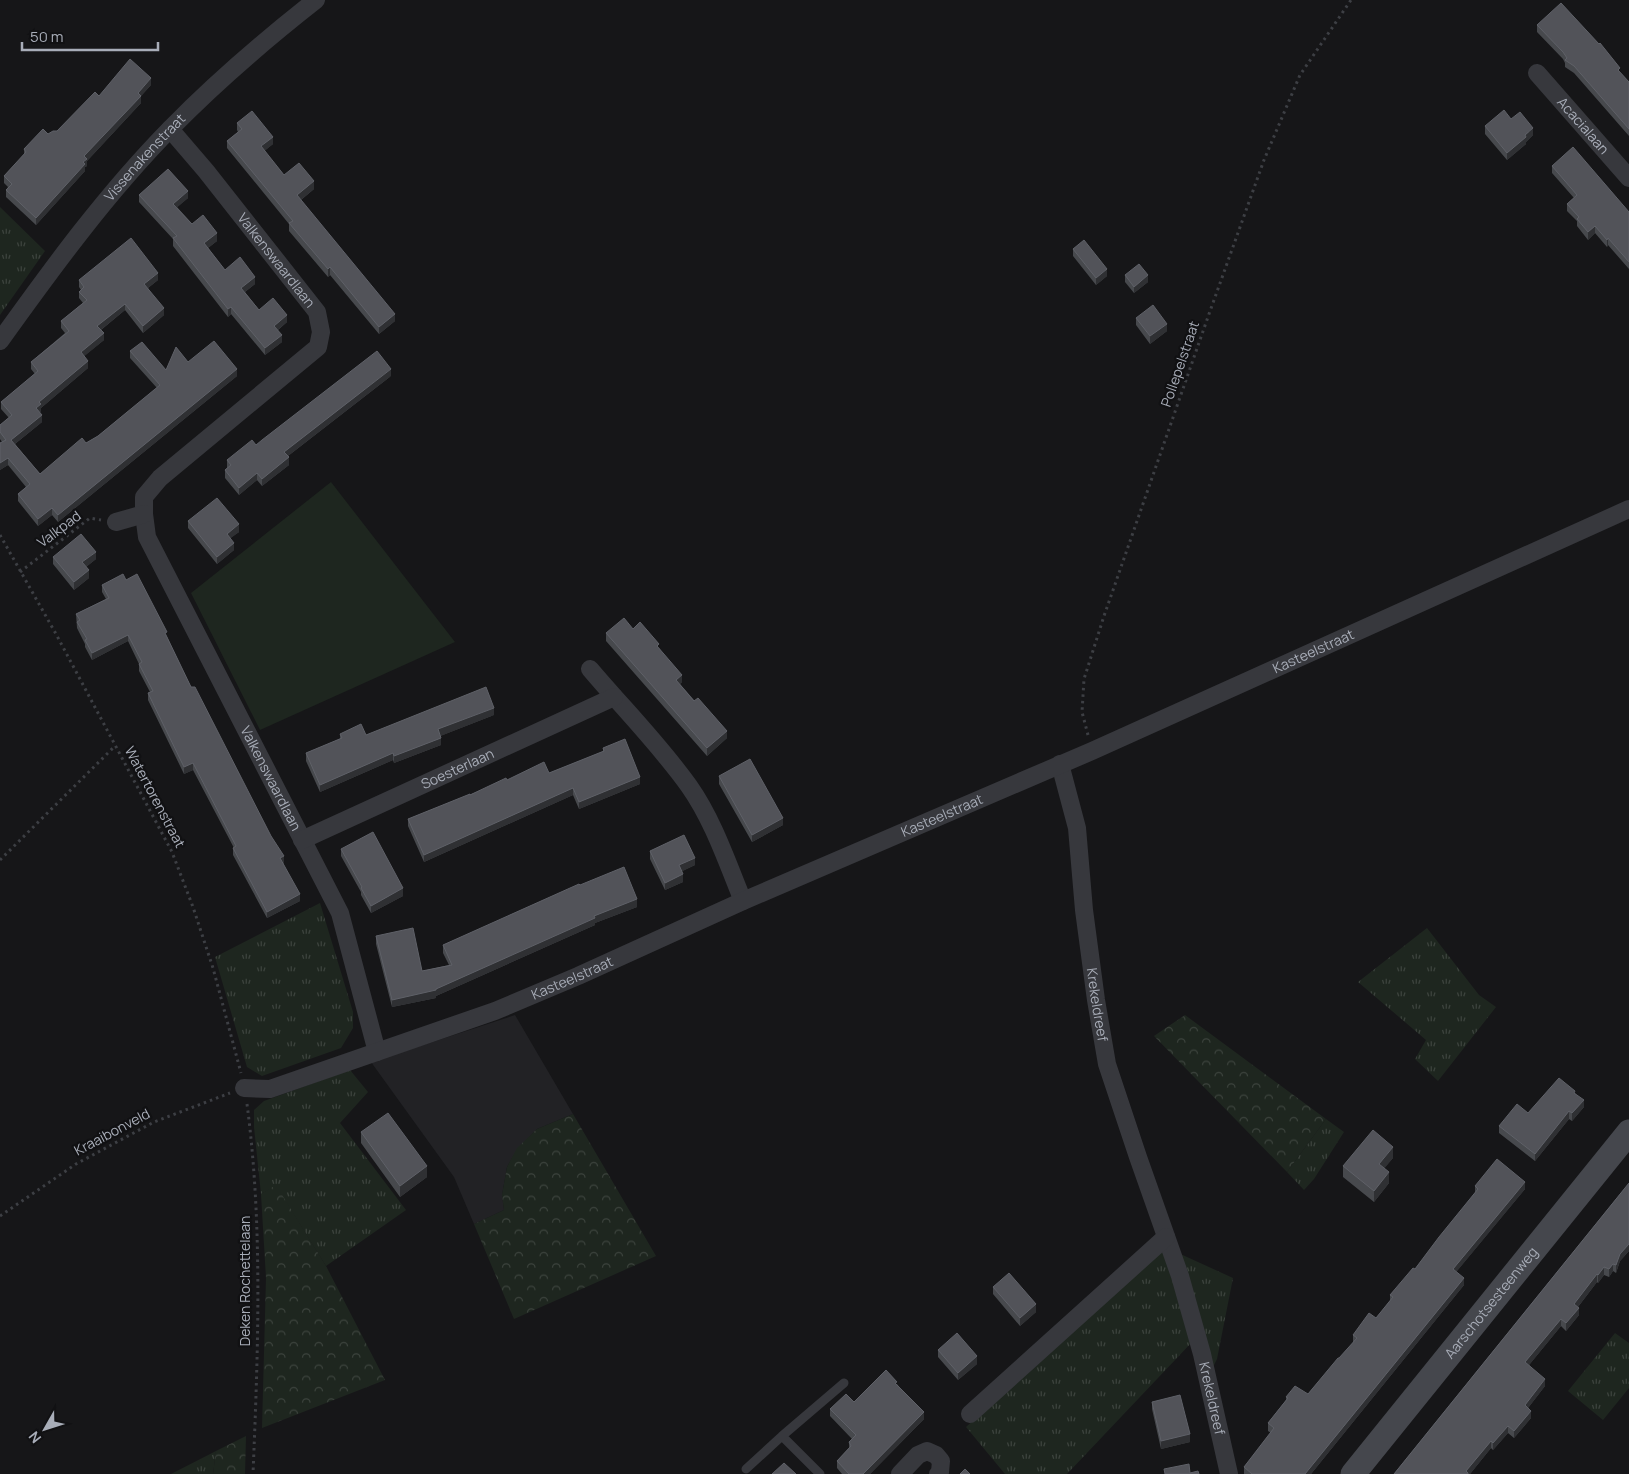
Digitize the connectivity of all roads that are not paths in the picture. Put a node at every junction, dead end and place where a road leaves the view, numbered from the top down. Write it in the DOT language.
graph roads {
  1 [pos="316,0"];
  2 [pos="1537,72"];
  3 [pos="170,128"];
  4 [pos="1629,178"];
  5 [pos="0,341"];
  6 [pos="1629,509"];
  7 [pos="144,514"];
  8 [pos="116,522"];
  9 [pos="590,669"];
  10 [pos="614,697"];
  11 [pos="1060,764"];
  12 [pos="302,840"];
  13 [pos="743,900"];
  14 [pos="377,1052"];
  15 [pos="244,1088"];
  16 [pos="1629,1132"];
  17 [pos="1166,1237"];
  18 [pos="844,1383"];
  19 [pos="970,1414"];
  20 [pos="782,1436"];
  21 [pos="746,1469"];
  22 [pos="820,1474"];
  23 [pos="900,1474"];
  24 [pos="938,1474"];
  25 [pos="1228,1474"];
  26 [pos="1352,1474"];
  1 -- 3 [label="street, Vissenakenstraat"];
  2 -- 4 [label="street, Acacialaan"];
  3 -- 5 [label="street, Vissenakenstraat"];
  3 -- 7 [label="street, Valkenswaardlaan"];
  6 -- 11 [label="street, Kasteelstraat"];
  7 -- 8 [label="street"];
  7 -- 12 [label="street, Valkenswaardlaan"];
  9 -- 10 [label="street"];
  10 -- 12 [label="street, Soesterlaan"];
  10 -- 13 [label="street"];
  11 -- 13 [label="street, Kasteelstraat"];
  11 -- 17 [label="street, Krekeldreef"];
  12 -- 14 [label="street, Valkenswaardlaan"];
  13 -- 14 [label="street, Kasteelstraat"];
  14 -- 15 [label="street, Kasteelstraat"];
  16 -- 26 [label="main road, Aarschotsesteenweg"];
  17 -- 19 [label="street"];
  17 -- 25 [label="street, Krekeldreef"];
  18 -- 20 [label="lane"];
  20 -- 21 [label="lane"];
  20 -- 22 [label="lane"];
  23 -- 24 [label="street"];
}
